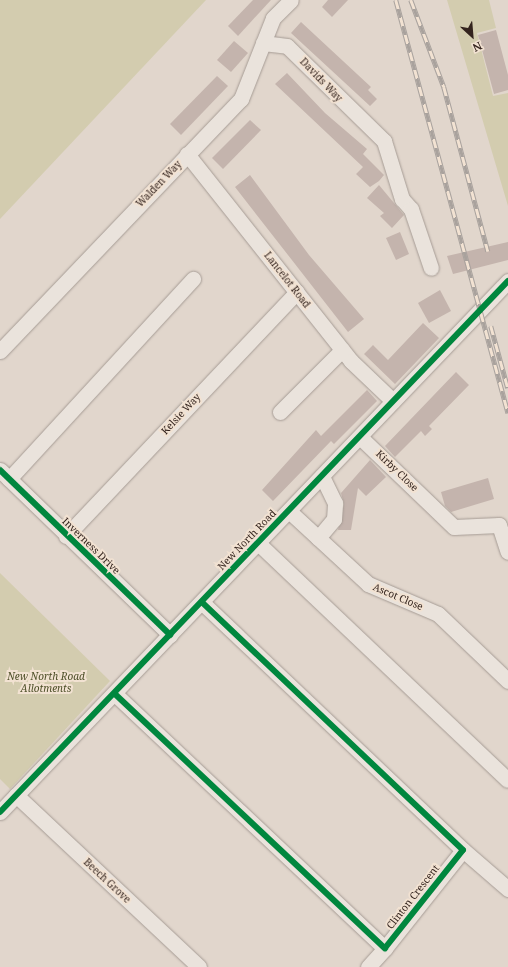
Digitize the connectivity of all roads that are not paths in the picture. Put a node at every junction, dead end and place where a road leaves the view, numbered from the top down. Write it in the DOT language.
graph roads {
  1 [pos="291,0"];
  2 [pos="263,43"];
  3 [pos="187,154"];
  4 [pos="431,268"];
  5 [pos="188,280"];
  6 [pos="508,281"];
  7 [pos="296,292"];
  8 [pos="342,350"];
  9 [pos="0,351"];
  10 [pos="393,401"];
  11 [pos="280,412"];
  12 [pos="360,437"];
  13 [pos="5,474"];
  14 [pos="322,476"];
  15 [pos="289,511"];
  16 [pos="323,533"];
  17 [pos="66,536"];
  18 [pos="258,543"];
  19 [pos="508,552"];
  20 [pos="202,602"];
  21 [pos="170,635"];
  22 [pos="508,681"];
  23 [pos="115,694"];
  24 [pos="508,780"];
  25 [pos="6,801"];
  26 [pos="463,850"];
  27 [pos="508,889"];
  28 [pos="385,948"];
  29 [pos="199,967"];
  30 [pos="368,967"];
  1 -- 2 [label="street, Walden Way"];
  2 -- 3 [label="street, Walden Way"];
  2 -- 4 [label="street, Davids Way"];
  3 -- 7 [label="street, Lancelot Road"];
  3 -- 9 [label="street, Walden Way"];
  5 -- 13 [label="street"];
  6 -- 10 [label="street, New North Road"];
  7 -- 8 [label="street, Lancelot Road"];
  7 -- 17 [label="street, Kelsie Way"];
  8 -- 10 [label="street, Lancelot Road"];
  8 -- 11 [label="street"];
  10 -- 12 [label="street, New North Road"];
  12 -- 14 [label="street, New North Road"];
  12 -- 19 [label="street, Kirby Close"];
  13 -- 17 [label="street, Inverness Drive"];
  14 -- 15 [label="street, New North Road"];
  14 -- 16 [label="street"];
  15 -- 16 [label="street, Ascot Close"];
  15 -- 18 [label="street, New North Road"];
  16 -- 22 [label="street, Ascot Close"];
  17 -- 21 [label="street, Inverness Drive"];
  18 -- 20 [label="street, New North Road"];
  18 -- 24 [label="street"];
  20 -- 21 [label="street, New North Road"];
  20 -- 26 [label="street"];
  21 -- 23 [label="street, New North Road"];
  23 -- 25 [label="street, New North Road"];
  23 -- 28 [label="street"];
  25 -- 29 [label="street, Beech Grove"];
  26 -- 27 [label="street"];
  26 -- 28 [label="street, Clinton Crescent"];
  28 -- 30 [label="street, Clinton Crescent"];
}
